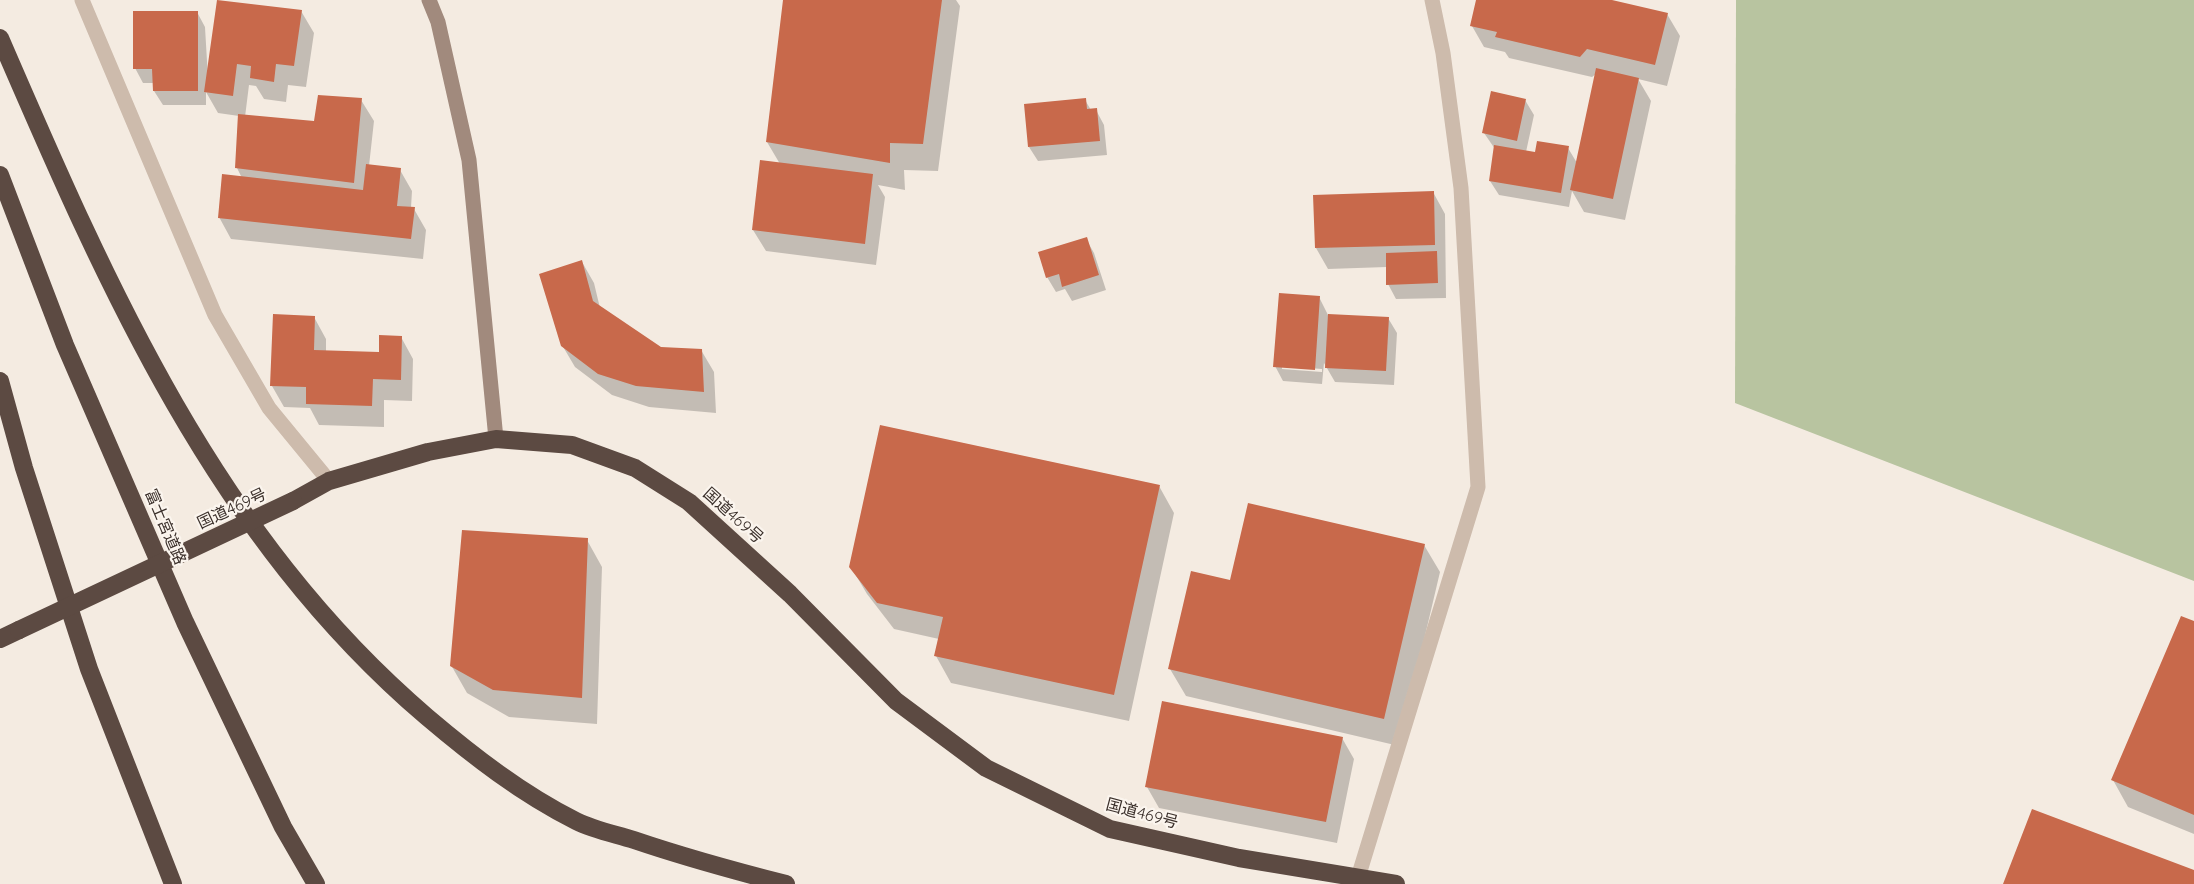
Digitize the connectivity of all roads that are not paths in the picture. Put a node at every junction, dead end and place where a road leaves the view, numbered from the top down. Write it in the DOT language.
graph roads {
  1 [pos="82,0"];
  2 [pos="429,0"];
  3 [pos="1432,0"];
  4 [pos="0,38"];
  5 [pos="0,175"];
  6 [pos="0,381"];
  7 [pos="496,439"];
  8 [pos="329,481"];
  9 [pos="0,639"];
  10 [pos="1357,880"];
  11 [pos="173,884"];
  12 [pos="316,884"];
  13 [pos="786,884"];
  14 [pos="1396,884"];
  1 -- 8 [label="street"];
  2 -- 7 [label="street"];
  3 -- 10 [label="street"];
  4 -- 13 [label="highway"];
  5 -- 12 [label="highway, 富士宮道路"];
  6 -- 11 [label="highway"];
  7 -- 8 [label="highway, 国道469号"];
  7 -- 10 [label="highway, 国道469号"];
  8 -- 9 [label="highway, 国道469号, bridge"];
  10 -- 14 [label="highway, 国道469号"];
}
